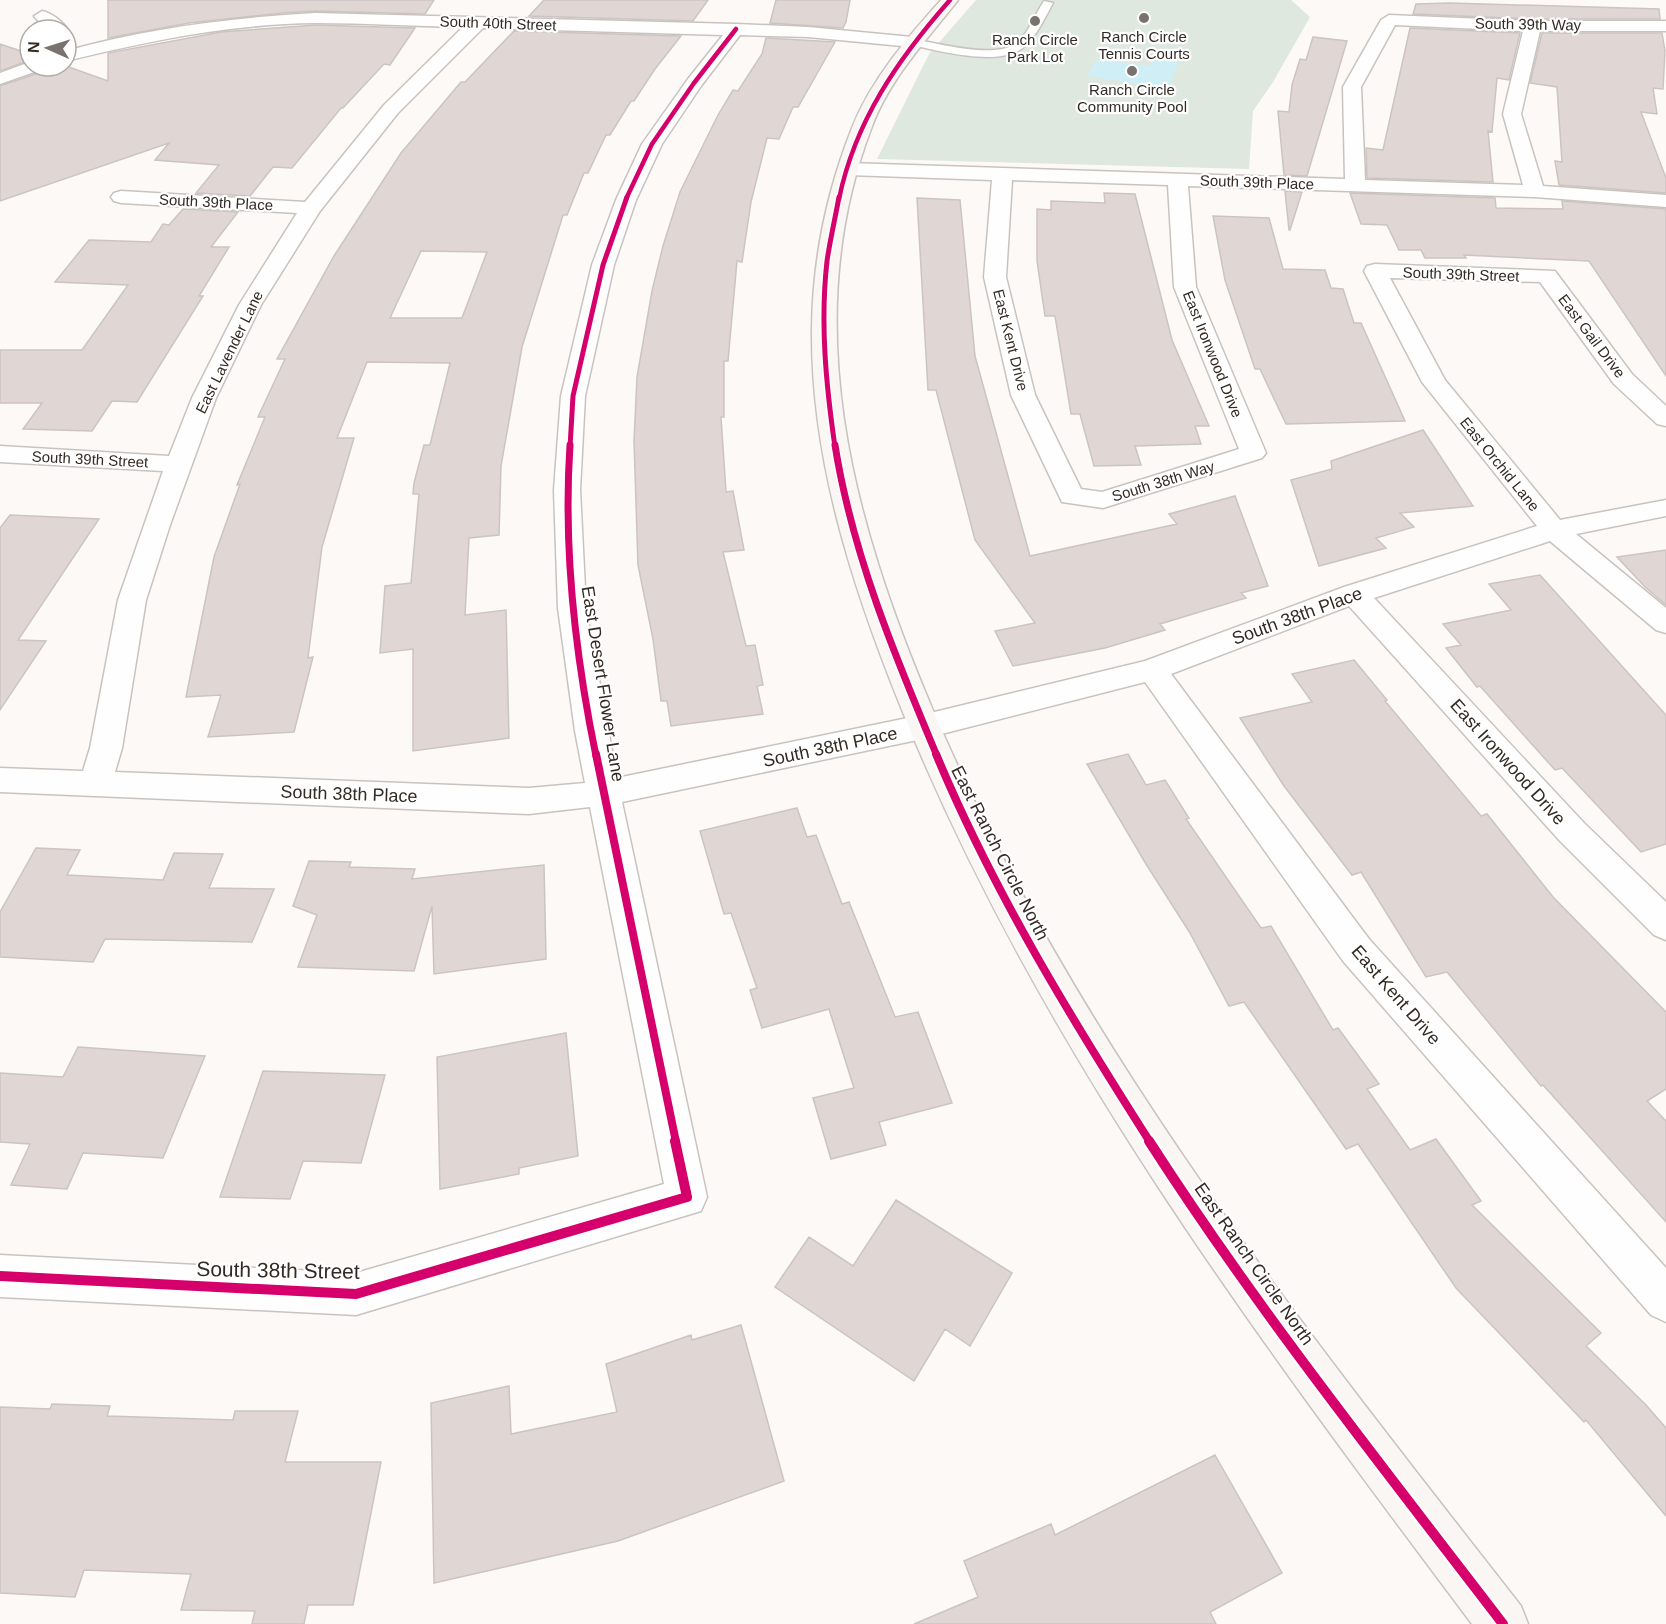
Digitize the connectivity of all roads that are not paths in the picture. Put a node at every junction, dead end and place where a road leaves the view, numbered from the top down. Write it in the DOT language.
graph roads {
  1 [pos="950,0"];
  2 [pos="1047,3"];
  3 [pos="42,16"];
  4 [pos="45,18"];
  5 [pos="480,22"];
  6 [pos="1533,26"];
  7 [pos="1666,26"];
  8 [pos="736,29"];
  9 [pos="912,42"];
  10 [pos="78,44"];
  11 [pos="86,50"];
  12 [pos="78,52"];
  13 [pos="18,72"];
  14 [pos="0,79"];
  15 [pos="848,169"];
  16 [pos="1002,173"];
  17 [pos="1178,180"];
  18 [pos="1355,184"];
  19 [pos="1534,191"];
  20 [pos="122,197"];
  21 [pos="1666,201"];
  22 [pos="311,208"];
  23 [pos="1375,271"];
  24 [pos="1547,276"];
  25 [pos="1666,419"];
  26 [pos="1253,453"];
  27 [pos="0,454"];
  28 [pos="180,464"];
  29 [pos="1071,496"];
  30 [pos="1666,508"];
  31 [pos="1554,530"];
  32 [pos="1354,594"];
  33 [pos="1666,623"];
  34 [pos="1152,670"];
  35 [pos="922,727"];
  36 [pos="0,780"];
  37 [pos="96,783"];
  38 [pos="605,793"];
  39 [pos="1666,925"];
  40 [pos="687,1197"];
  41 [pos="0,1276"];
  42 [pos="1666,1300"];
  43 [pos="1503,1624"];
  1 -- 9 [label="street, East Ranch Circle North"];
  2 -- 9 [label="lane"];
  3 -- 4 [label="street"];
  5 -- 8 [label="street, South 40th Street"];
  5 -- 11 [label="street, South 40th Street"];
  5 -- 22 [label="street, East Lavender Lane"];
  6 -- 7 [label="street, South 39th Way"];
  6 -- 18 [label="street, South 39th Way"];
  6 -- 19 [label="street"];
  8 -- 9 [label="street, South 40th Street"];
  8 -- 38 [label="street, East Desert Flower Lane"];
  9 -- 15 [label="street, East Ranch Circle North"];
  10 -- 11 [label="street"];
  11 -- 12 [label="street, South 40th Street"];
  13 -- 14 [label="street"];
  15 -- 16 [label="street, South 39th Place"];
  15 -- 35 [label="street, East Ranch Circle North"];
  16 -- 17 [label="street, South 39th Place"];
  16 -- 29 [label="street, East Kent Drive"];
  17 -- 18 [label="street, South 39th Place"];
  17 -- 26 [label="street, East Ironwood Drive"];
  18 -- 19 [label="street, South 39th Place"];
  19 -- 21 [label="street, South 39th Place"];
  20 -- 22 [label="street, South 39th Place"];
  22 -- 28 [label="street, East Lavender Lane"];
  23 -- 24 [label="street, South 39th Street"];
  23 -- 31 [label="street, East Orchid Lane"];
  24 -- 25 [label="street, East Gail Drive"];
  26 -- 29 [label="street, South 38th Way"];
  27 -- 28 [label="street, South 39th Street"];
  28 -- 37 [label="street, East Lavender Lane"];
  30 -- 31 [label="street, South 38th Place"];
  31 -- 32 [label="street, South 38th Place"];
  31 -- 33 [label="street, East Orchid Lane"];
  32 -- 34 [label="street, South 38th Place"];
  32 -- 39 [label="street, East Ironwood Drive"];
  34 -- 35 [label="street, South 38th Place"];
  34 -- 42 [label="street, East Kent Drive"];
  35 -- 38 [label="street, South 38th Place"];
  35 -- 43 [label="street, East Ranch Circle North"];
  36 -- 37 [label="street, South 38th Place"];
  37 -- 38 [label="street, South 38th Place"];
  38 -- 40 [label="street, East Desert Flower Lane"];
  40 -- 41 [label="street, South 38th Street"];
}
